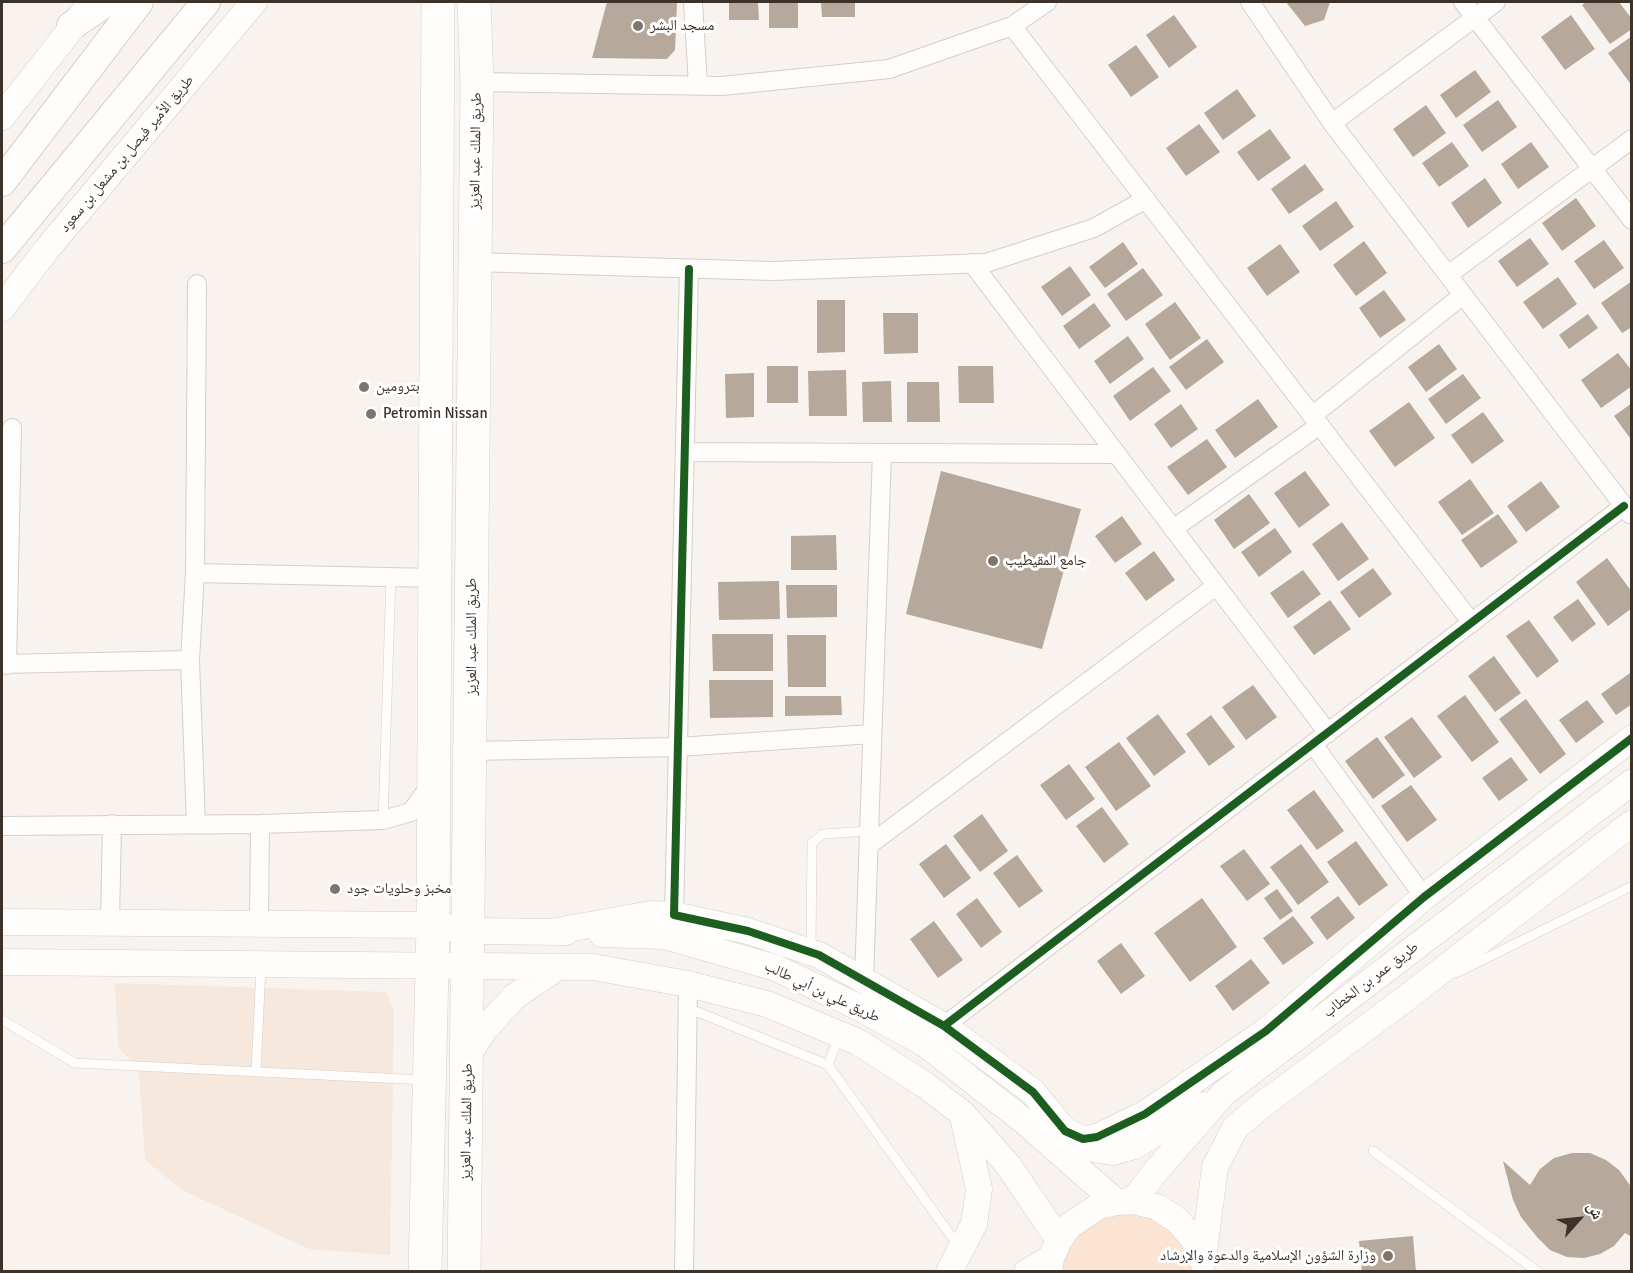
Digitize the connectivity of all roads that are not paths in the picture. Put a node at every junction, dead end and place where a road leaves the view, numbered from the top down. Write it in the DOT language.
graph roads {
  1 [pos="93,2"];
  2 [pos="107,2"];
  3 [pos="139,2"];
  4 [pos="206,2"];
  5 [pos="254,2"];
  6 [pos="437,2"];
  7 [pos="474,2"];
  8 [pos="693,2"];
  9 [pos="1047,2"];
  10 [pos="1250,2"];
  11 [pos="1463,2"];
  12 [pos="1496,2"];
  13 [pos="1476,16"];
  14 [pos="71,26"];
  15 [pos="1012,26"];
  16 [pos="477,82"];
  17 [pos="698,85"];
  18 [pos="2,117"];
  19 [pos="1332,123"];
  20 [pos="1632,139"];
  21 [pos="1591,168"];
  22 [pos="2,182"];
  23 [pos="1146,200"];
  24 [pos="1632,220"];
  25 [pos="2,249"];
  26 [pos="475,262"];
  27 [pos="972,263"];
  28 [pos="689,268"];
  29 [pos="1448,275"];
  30 [pos="197,284"];
  31 [pos="1463,295"];
  32 [pos="2,308"];
  33 [pos="1316,421"];
  34 [pos="12,428"];
  35 [pos="685,452"];
  36 [pos="882,453"];
  37 [pos="1116,454"];
  38 [pos="1628,511"];
  39 [pos="1173,529"];
  40 [pos="195,573"];
  41 [pos="391,577"];
  42 [pos="435,578"];
  43 [pos="1216,586"];
  44 [pos="1472,623"];
  45 [pos="190,660"];
  46 [pos="4,665"];
  47 [pos="872,734"];
  48 [pos="1632,738"];
  49 [pos="1320,739"];
  50 [pos="678,747"];
  51 [pos="471,751"];
  52 [pos="434,780"];
  53 [pos="1632,782"];
  54 [pos="1572,784"];
  55 [pos="382,820"];
  56 [pos="112,824"];
  57 [pos="196,824"];
  58 [pos="260,824"];
  59 [pos="1632,824"];
  60 [pos="2,826"];
  61 [pos="869,838"];
  62 [pos="1555,841"];
  63 [pos="1632,886"];
  64 [pos="1424,897"];
  65 [pos="674,915"];
  66 [pos="2,922"];
  67 [pos="110,922"];
  68 [pos="259,924"];
  69 [pos="433,925"];
  70 [pos="734,928"];
  71 [pos="468,931"];
  72 [pos="551,932"];
  73 [pos="811,952"];
  74 [pos="2,962"];
  75 [pos="261,965"];
  76 [pos="469,967"];
  77 [pos="558,967"];
  78 [pos="431,968"];
  79 [pos="776,968"];
  80 [pos="864,980"];
  81 [pos="688,996"];
  82 [pos="1405,999"];
  83 [pos="2,1020"];
  84 [pos="944,1026"];
  85 [pos="840,1034"];
  86 [pos="924,1043"];
  87 [pos="468,1056"];
  88 [pos="828,1065"];
  89 [pos="256,1072"];
  90 [pos="429,1081"];
  91 [pos="1224,1093"];
  92 [pos="963,1114"];
  93 [pos="1024,1120"];
  94 [pos="1065,1131"];
  95 [pos="1373,1151"];
  96 [pos="1125,1202"];
  97 [pos="961,1250"];
  98 [pos="1053,1256"];
  99 [pos="421,1264"];
  100 [pos="1204,1266"];
  101 [pos="1532,1270"];
  102 [pos="465,1272"];
  103 [pos="684,1272"];
  104 [pos="949,1272"];
  105 [pos="1027,1272"];
  1 -- 14 [label="main road"];
  2 -- 14 [label="main road"];
  3 -- 22 [label="main road"];
  4 -- 25 [label="main road"];
  5 -- 32 [label="main road, طريق الأمير فيصل بن مشعل بن سعود"];
  6 -- 42 [label="highway"];
  7 -- 16 [label="highway, طريق الملك عبد العزيز"];
  8 -- 17 [label="street"];
  9 -- 15 [label="street"];
  10 -- 19 [label="street"];
  11 -- 13 [label="street"];
  12 -- 13 [label="street"];
  13 -- 19 [label="street"];
  13 -- 21 [label="street"];
  14 -- 18 [label="main road"];
  15 -- 17 [label="street"];
  15 -- 23 [label="street"];
  16 -- 17 [label="street"];
  16 -- 26 [label="highway, طريق الملك عبد العزيز"];
  19 -- 29 [label="street"];
  20 -- 21 [label="street"];
  21 -- 24 [label="street"];
  21 -- 29 [label="street"];
  23 -- 27 [label="street"];
  23 -- 33 [label="street"];
  26 -- 28 [label="street"];
  26 -- 51 [label="highway, طريق الملك عبد العزيز"];
  27 -- 28 [label="street"];
  27 -- 37 [label="street"];
  28 -- 35 [label="street"];
  29 -- 31 [label="street"];
  30 -- 40 [label="street"];
  31 -- 33 [label="street"];
  31 -- 38 [label="street"];
  33 -- 39 [label="street"];
  33 -- 44 [label="street"];
  34 -- 46 [label="street"];
  35 -- 36 [label="street"];
  35 -- 50 [label="street"];
  36 -- 37 [label="street"];
  36 -- 47 [label="street"];
  37 -- 39 [label="street"];
  38 -- 44 [label="street"];
  39 -- 43 [label="street"];
  40 -- 41 [label="street"];
  40 -- 45 [label="street"];
  41 -- 42 [label="street"];
  41 -- 55 [label="lane"];
  42 -- 52 [label="highway"];
  43 -- 49 [label="street"];
  43 -- 61 [label="street"];
  44 -- 49 [label="street"];
  45 -- 46 [label="street"];
  45 -- 57 [label="street"];
  47 -- 50 [label="street"];
  47 -- 61 [label="street"];
  48 -- 54 [label="main road"];
  49 -- 64 [label="street"];
  49 -- 84 [label="street"];
  50 -- 51 [label="street"];
  50 -- 65 [label="street"];
  51 -- 71 [label="highway, طريق الملك عبد العزيز"];
  52 -- 55 [label="street"];
  52 -- 69 [label="highway"];
  53 -- 62 [label="main road, طريق عمر بن الخطاب"];
  54 -- 62 [label="main road"];
  54 -- 64 [label="main road"];
  55 -- 58 [label="street"];
  56 -- 57 [label="street"];
  56 -- 60 [label="street"];
  56 -- 67 [label="street"];
  57 -- 58 [label="street"];
  58 -- 68 [label="street"];
  59 -- 82 [label="main road"];
  61 -- 73 [label="lane"];
  61 -- 80 [label="street"];
  62 -- 91 [label="main road, طريق عمر بن الخطاب"];
  63 -- 82 [label="lane"];
  64 -- 94 [label="main road"];
  65 -- 70 [label="main road"];
  65 -- 72 [label="main road"];
  66 -- 67 [label="main road, طريق علي بن أبي طالب"];
  67 -- 68 [label="main road, طريق علي بن أبي طالب"];
  68 -- 69 [label="main road, طريق علي بن أبي طالب"];
  69 -- 71 [label="main road, طريق علي بن أبي طالب"];
  69 -- 78 [label="highway"];
  70 -- 73 [label="main road"];
  70 -- 79 [label="main road"];
  71 -- 72 [label="main road, طريق علي بن أبي طالب"];
  71 -- 76 [label="highway, طريق الملك عبد العزيز"];
  72 -- 79 [label="main road, طريق علي بن أبي طالب"];
  73 -- 80 [label="main road"];
  74 -- 75 [label="main road, طريق علي بن أبي طالب"];
  75 -- 78 [label="main road, طريق علي بن أبي طالب"];
  75 -- 89 [label="lane"];
  76 -- 77 [label="main road, طريق علي بن أبي طالب"];
  76 -- 78 [label="main road, طريق علي بن أبي طالب"];
  76 -- 87 [label="highway, طريق الملك عبد العزيز"];
  77 -- 81 [label="main road, طريق علي بن أبي طالب"];
  77 -- 87 [label="main road"];
  78 -- 90 [label="highway"];
  79 -- 86 [label="main road, طريق علي بن أبي طالب"];
  80 -- 84 [label="main road"];
  81 -- 85 [label="main road, طريق علي بن أبي طالب"];
  81 -- 88 [label="lane"];
  81 -- 103 [label="street"];
  82 -- 100 [label="main road"];
  83 -- 89 [label="lane"];
  84 -- 94 [label="main road"];
  85 -- 88 [label="lane"];
  85 -- 92 [label="main road, طريق علي بن أبي طالب"];
  86 -- 93 [label="main road, طريق علي بن أبي طالب"];
  86 -- 94 [label="main road"];
  87 -- 102 [label="highway, طريق الملك عبد العزيز"];
  88 -- 97 [label="lane"];
  89 -- 90 [label="lane"];
  90 -- 99 [label="highway"];
  91 -- 93 [label="main road"];
  91 -- 96 [label="main road, طريق عمر بن الخطاب"];
  92 -- 97 [label="main road"];
  92 -- 98 [label="main road, طريق علي بن أبي طالب"];
  93 -- 96 [label="main road, طريق علي بن أبي طالب"];
  95 -- 101 [label="lane"];
  96 -- 98 [label="main road"];
  96 -- 100 [label="main road"];
  97 -- 104 [label="main road"];
  98 -- 105 [label="main road"];
}
